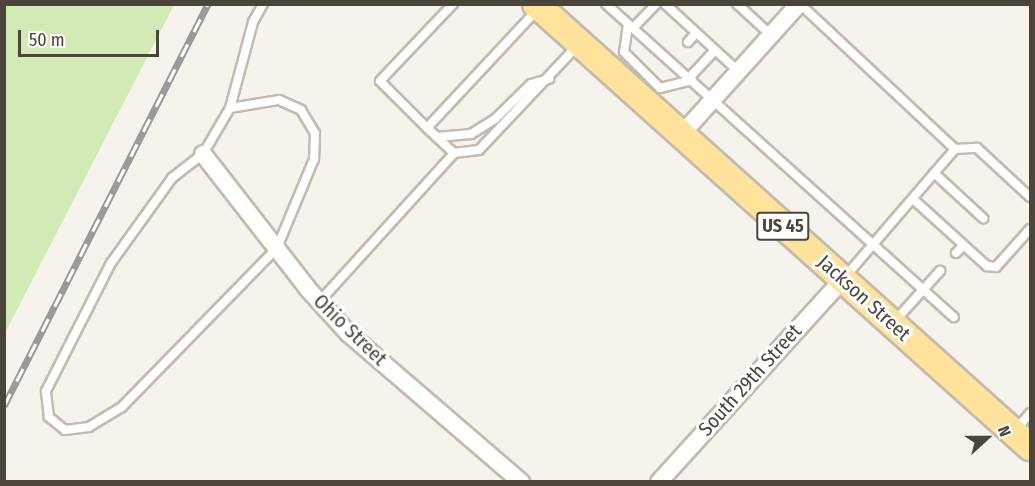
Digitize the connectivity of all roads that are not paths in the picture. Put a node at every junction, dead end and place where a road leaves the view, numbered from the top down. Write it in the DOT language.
graph roads {
  1 [pos="263,4"];
  2 [pos="453,4"];
  3 [pos="606,4"];
  4 [pos="656,4"];
  5 [pos="665,4"];
  6 [pos="737,4"];
  7 [pos="799,4"];
  8 [pos="538,6"];
  9 [pos="678,16"];
  10 [pos="671,25"];
  11 [pos="631,26"];
  12 [pos="696,33"];
  13 [pos="771,36"];
  14 [pos="688,42"];
  15 [pos="579,44"];
  16 [pos="715,50"];
  17 [pos="738,71"];
  18 [pos="690,79"];
  19 [pos="549,80"];
  20 [pos="713,99"];
  21 [pos="230,108"];
  22 [pos="427,128"];
  23 [pos="681,135"];
  24 [pos="437,137"];
  25 [pos="955,148"];
  26 [pos="454,153"];
  27 [pos="203,154"];
  28 [pos="934,173"];
  29 [pos="1029,194"];
  30 [pos="913,199"];
  31 [pos="983,218"];
  32 [pos="1030,229"];
  33 [pos="1006,240"];
  34 [pos="874,243"];
  35 [pos="963,246"];
  36 [pos="277,248"];
  37 [pos="1013,248"];
  38 [pos="956,253"];
  39 [pos="940,271"];
  40 [pos="843,279"];
  41 [pos="924,289"];
  42 [pos="320,301"];
  43 [pos="954,317"];
  44 [pos="893,324"];
  45 [pos="1030,413"];
  46 [pos="1022,440"];
  47 [pos="521,482"];
  48 [pos="659,482"];
  1 -- 21 [label="lane"];
  2 -- 22 [label="lane"];
  3 -- 11 [label="lane"];
  4 -- 11 [label="lane"];
  5 -- 9 [label="lane"];
  6 -- 13 [label="lane"];
  7 -- 13 [label="street"];
  7 -- 25 [label="lane"];
  8 -- 15 [label="main road, Jackson Street / US 45"];
  8 -- 22 [label="lane"];
  9 -- 10 [label="lane"];
  9 -- 12 [label="lane"];
  11 -- 18 [label="lane"];
  11 -- 18 [label="lane"];
  12 -- 14 [label="lane"];
  12 -- 16 [label="lane"];
  13 -- 17 [label="street"];
  15 -- 19 [label="lane"];
  15 -- 23 [label="main road, Jackson Street / US 45"];
  16 -- 17 [label="lane"];
  16 -- 18 [label="lane"];
  17 -- 20 [label="street"];
  18 -- 20 [label="lane"];
  19 -- 24 [label="lane"];
  19 -- 26 [label="lane"];
  20 -- 23 [label="street"];
  20 -- 34 [label="lane"];
  21 -- 27 [label="lane"];
  21 -- 36 [label="lane"];
  22 -- 24 [label="lane"];
  23 -- 40 [label="main road, Jackson Street / US 45"];
  24 -- 26 [label="lane"];
  25 -- 28 [label="lane"];
  25 -- 29 [label="lane"];
  26 -- 42 [label="lane"];
  27 -- 36 [label="street, Ohio Street"];
  27 -- 36 [label="lane"];
  28 -- 30 [label="lane"];
  28 -- 31 [label="lane"];
  30 -- 34 [label="lane"];
  30 -- 35 [label="lane"];
  32 -- 37 [label="lane"];
  33 -- 37 [label="lane"];
  34 -- 40 [label="lane"];
  34 -- 41 [label="lane"];
  35 -- 37 [label="lane"];
  35 -- 38 [label="lane"];
  36 -- 42 [label="street, Ohio Street"];
  39 -- 41 [label="lane"];
  40 -- 44 [label="main road, Jackson Street / US 45"];
  40 -- 48 [label="street, South 29th Street"];
  41 -- 43 [label="lane"];
  41 -- 44 [label="lane"];
  42 -- 47 [label="street, Ohio Street"];
  44 -- 46 [label="main road, Jackson Street / US 45"];
  45 -- 46 [label="lane"];
}
